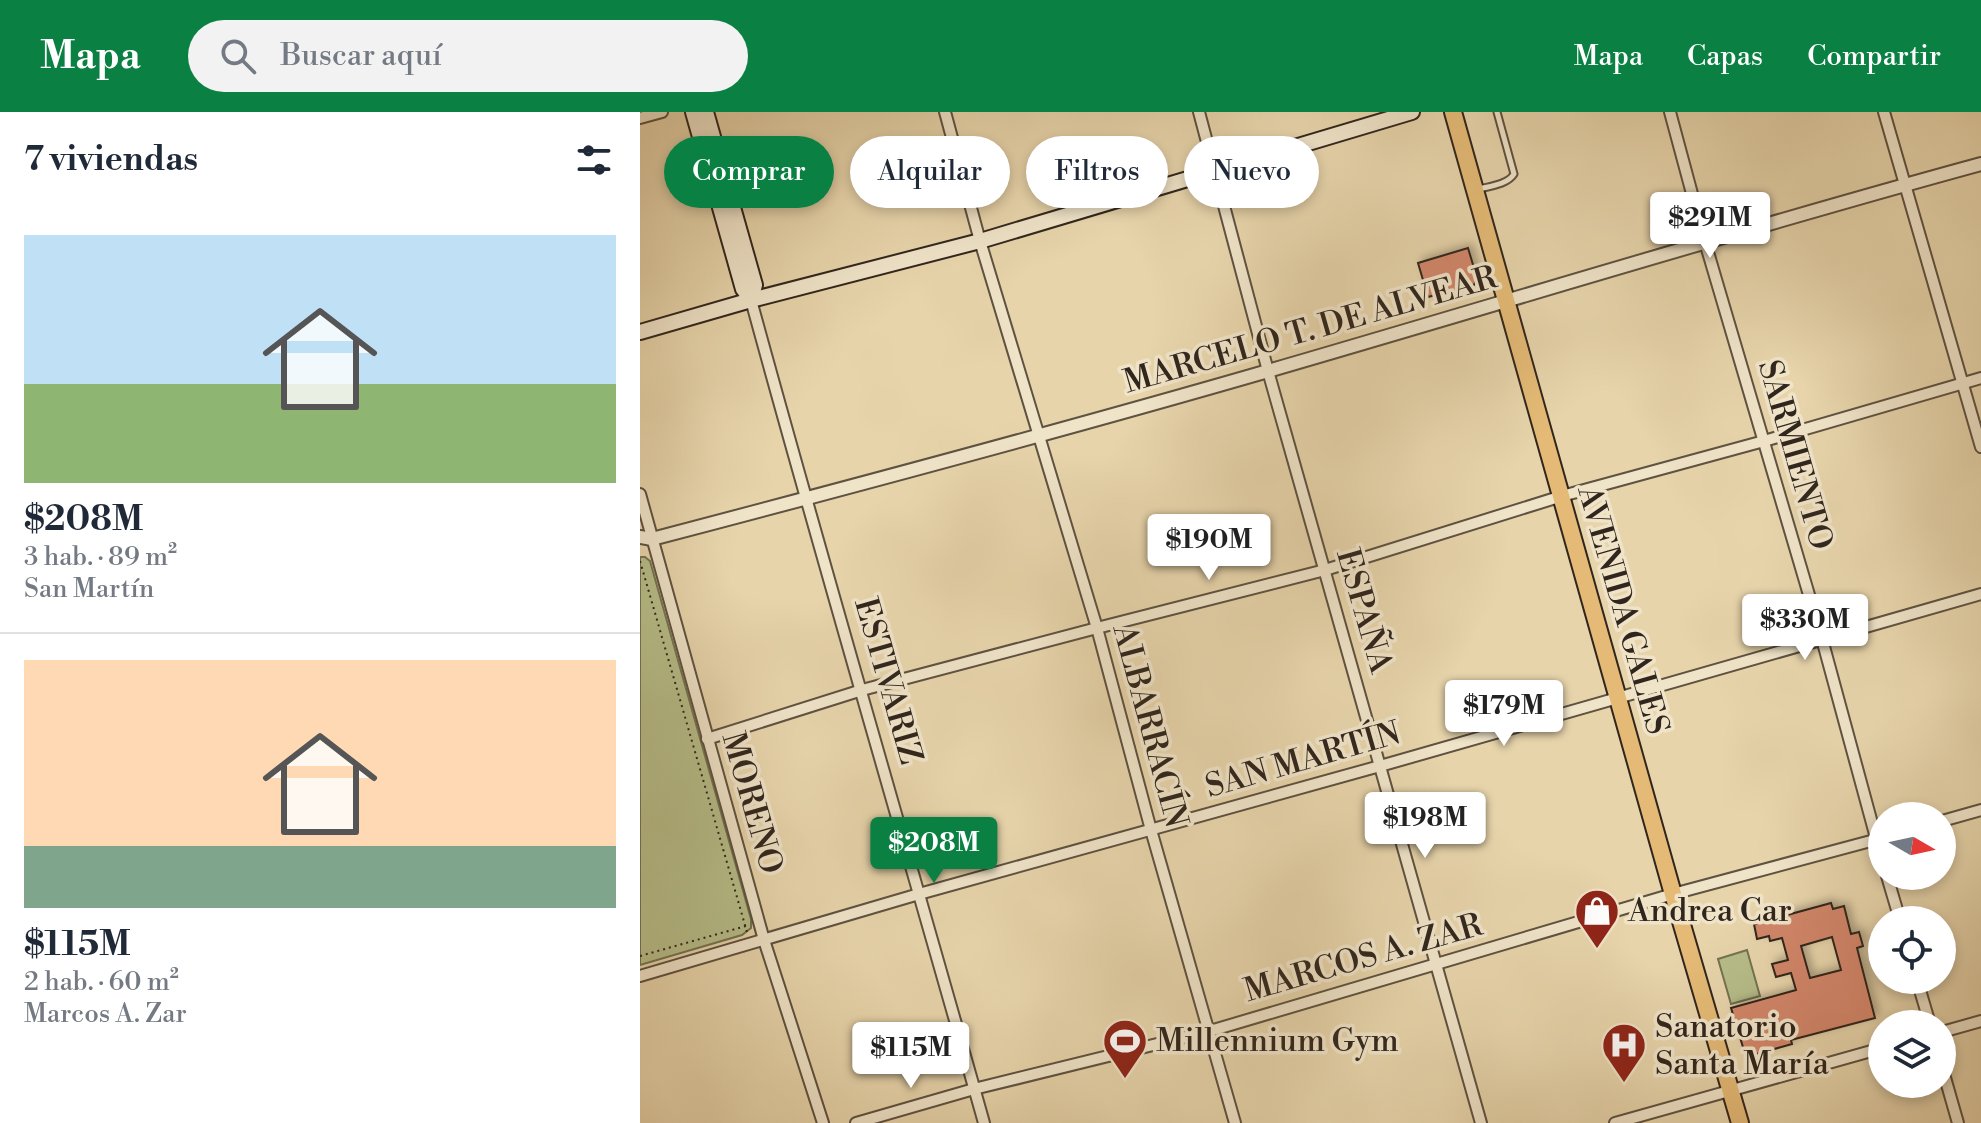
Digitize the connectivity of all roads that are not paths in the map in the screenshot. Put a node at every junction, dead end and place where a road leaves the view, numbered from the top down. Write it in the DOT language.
graph roads {
  1 [pos="662,112"];
  2 [pos="693,112"];
  3 [pos="706,112"];
  4 [pos="945,112"];
  5 [pos="1199,112"];
  6 [pos="1412,112"];
  7 [pos="1453,112"];
  8 [pos="1497,112"];
  9 [pos="1670,112"];
  10 [pos="1884,112"];
  11 [pos="640,118"];
  12 [pos="1206,136"];
  13 [pos="1319,140"];
  14 [pos="1981,164"];
  15 [pos="1184,180"];
  16 [pos="1904,185"];
  17 [pos="1475,190"];
  18 [pos="1225,208"];
  19 [pos="980,241"];
  20 [pos="1705,242"];
  21 [pos="751,300"];
  22 [pos="1507,300"];
  23 [pos="640,332"];
  24 [pos="1268,371"];
  25 [pos="1981,378"];
  26 [pos="1963,383"];
  27 [pos="1039,435"];
  28 [pos="1764,441"];
  29 [pos="1981,447"];
  30 [pos="640,494"];
  31 [pos="1562,496"];
  32 [pos="805,498"];
  33 [pos="646,538"];
  34 [pos="640,547"];
  35 [pos="1325,570"];
  36 [pos="1981,594"];
  37 [pos="1097,628"];
  38 [pos="1822,639"];
  39 [pos="862,690"];
  40 [pos="1619,697"];
  41 [pos="707,739"];
  42 [pos="1380,766"];
  43 [pos="1869,802"];
  44 [pos="1981,810"];
  45 [pos="1956,817"];
  46 [pos="1151,830"];
  47 [pos="1868,841"];
  48 [pos="919,894"];
  49 [pos="1673,894"];
  50 [pos="764,940"];
  51 [pos="1437,964"];
  52 [pos="640,976"];
  53 [pos="1981,1021"];
  54 [pos="1956,1028"];
  55 [pos="1210,1031"];
  56 [pos="1868,1052"];
  57 [pos="974,1089"];
  58 [pos="1731,1089"];
  59 [pos="1951,1098"];
  60 [pos="823,1123"];
  61 [pos="856,1123"];
  62 [pos="984,1123"];
  63 [pos="1235,1123"];
  64 [pos="1481,1123"];
  65 [pos="1615,1123"];
  66 [pos="1740,1123"];
  67 [pos="1958,1123"];
  1 -- 11 [label="street"];
  2 -- 21 [label="main road, ESTIVARIZ"];
  3 -- 21 [label="main road, ESTIVARIZ"];
  4 -- 19 [label="street, ALBARRACÍN"];
  5 -- 12 [label="street, ESPAÑA"];
  6 -- 13 [label="main road"];
  7 -- 17 [label="main road, AVENIDA GALES"];
  8 -- 17 [label="lane"];
  9 -- 20 [label="street, SARMIENTO"];
  10 -- 16 [label="street"];
  14 -- 16 [label="street, MARCELO T. DE ALVEAR"];
  15 -- 19 [label="main road"];
  16 -- 20 [label="street, MARCELO T. DE ALVEAR"];
  16 -- 26 [label="street"];
  17 -- 22 [label="main road, AVENIDA GALES"];
  18 -- 24 [label="street, ESPAÑA"];
  19 -- 21 [label="main road"];
  19 -- 27 [label="street, ALBARRACÍN"];
  20 -- 22 [label="street, MARCELO T. DE ALVEAR"];
  20 -- 28 [label="street, SARMIENTO"];
  21 -- 23 [label="main road"];
  21 -- 32 [label="street, ESTIVARIZ"];
  22 -- 24 [label="street, MARCELO T. DE ALVEAR"];
  22 -- 31 [label="main road, AVENIDA GALES"];
  24 -- 27 [label="street, MARCELO T. DE ALVEAR"];
  24 -- 35 [label="street, ESPAÑA"];
  25 -- 26 [label="street"];
  26 -- 28 [label="street"];
  26 -- 29 [label="street"];
  27 -- 32 [label="street, MARCELO T. DE ALVEAR"];
  27 -- 37 [label="street, ALBARRACÍN"];
  28 -- 31 [label="street"];
  28 -- 38 [label="street, SARMIENTO"];
  30 -- 33 [label="street, MORENO"];
  31 -- 35 [label="street"];
  31 -- 40 [label="main road, AVENIDA GALES"];
  32 -- 33 [label="street, MARCELO T. DE ALVEAR"];
  32 -- 39 [label="street, ESTIVARIZ"];
  33 -- 34 [label="street, MARCELO T. DE ALVEAR"];
  33 -- 41 [label="street, MORENO"];
  35 -- 37 [label="street"];
  35 -- 42 [label="street, ESPAÑA"];
  36 -- 38 [label="street, SAN MARTÍN"];
  37 -- 39 [label="street"];
  37 -- 46 [label="street, ALBARRACÍN"];
  38 -- 40 [label="street, SAN MARTÍN"];
  38 -- 43 [label="street, SARMIENTO"];
  39 -- 41 [label="street"];
  39 -- 48 [label="street, ESTIVARIZ"];
  40 -- 42 [label="street, SAN MARTÍN"];
  40 -- 49 [label="main road, AVENIDA GALES"];
  41 -- 50 [label="street, MORENO"];
  42 -- 46 [label="street, SAN MARTÍN"];
  42 -- 51 [label="street, ESPAÑA"];
  44 -- 45 [label="street"];
  46 -- 48 [label="street, SAN MARTÍN"];
  46 -- 55 [label="street, ALBARRACÍN"];
  47 -- 49 [label="street, MARCOS A. ZAR"];
  48 -- 50 [label="street, SAN MARTÍN"];
  48 -- 57 [label="street, ESTIVARIZ"];
  49 -- 51 [label="street, MARCOS A. ZAR"];
  49 -- 58 [label="main road, AVENIDA GALES"];
  50 -- 52 [label="street, SAN MARTÍN"];
  50 -- 60 [label="street, MORENO"];
  51 -- 55 [label="street, MARCOS A. ZAR"];
  51 -- 64 [label="street, ESPAÑA"];
  53 -- 54 [label="street"];
  55 -- 57 [label="street, MARCOS A. ZAR"];
  55 -- 63 [label="street, ALBARRACÍN"];
  56 -- 58 [label="street"];
  57 -- 61 [label="street, MARCOS A. ZAR"];
  57 -- 62 [label="street, ESTIVARIZ"];
  58 -- 65 [label="street"];
  58 -- 66 [label="main road, AVENIDA GALES"];
  59 -- 67 [label="street"];
}
